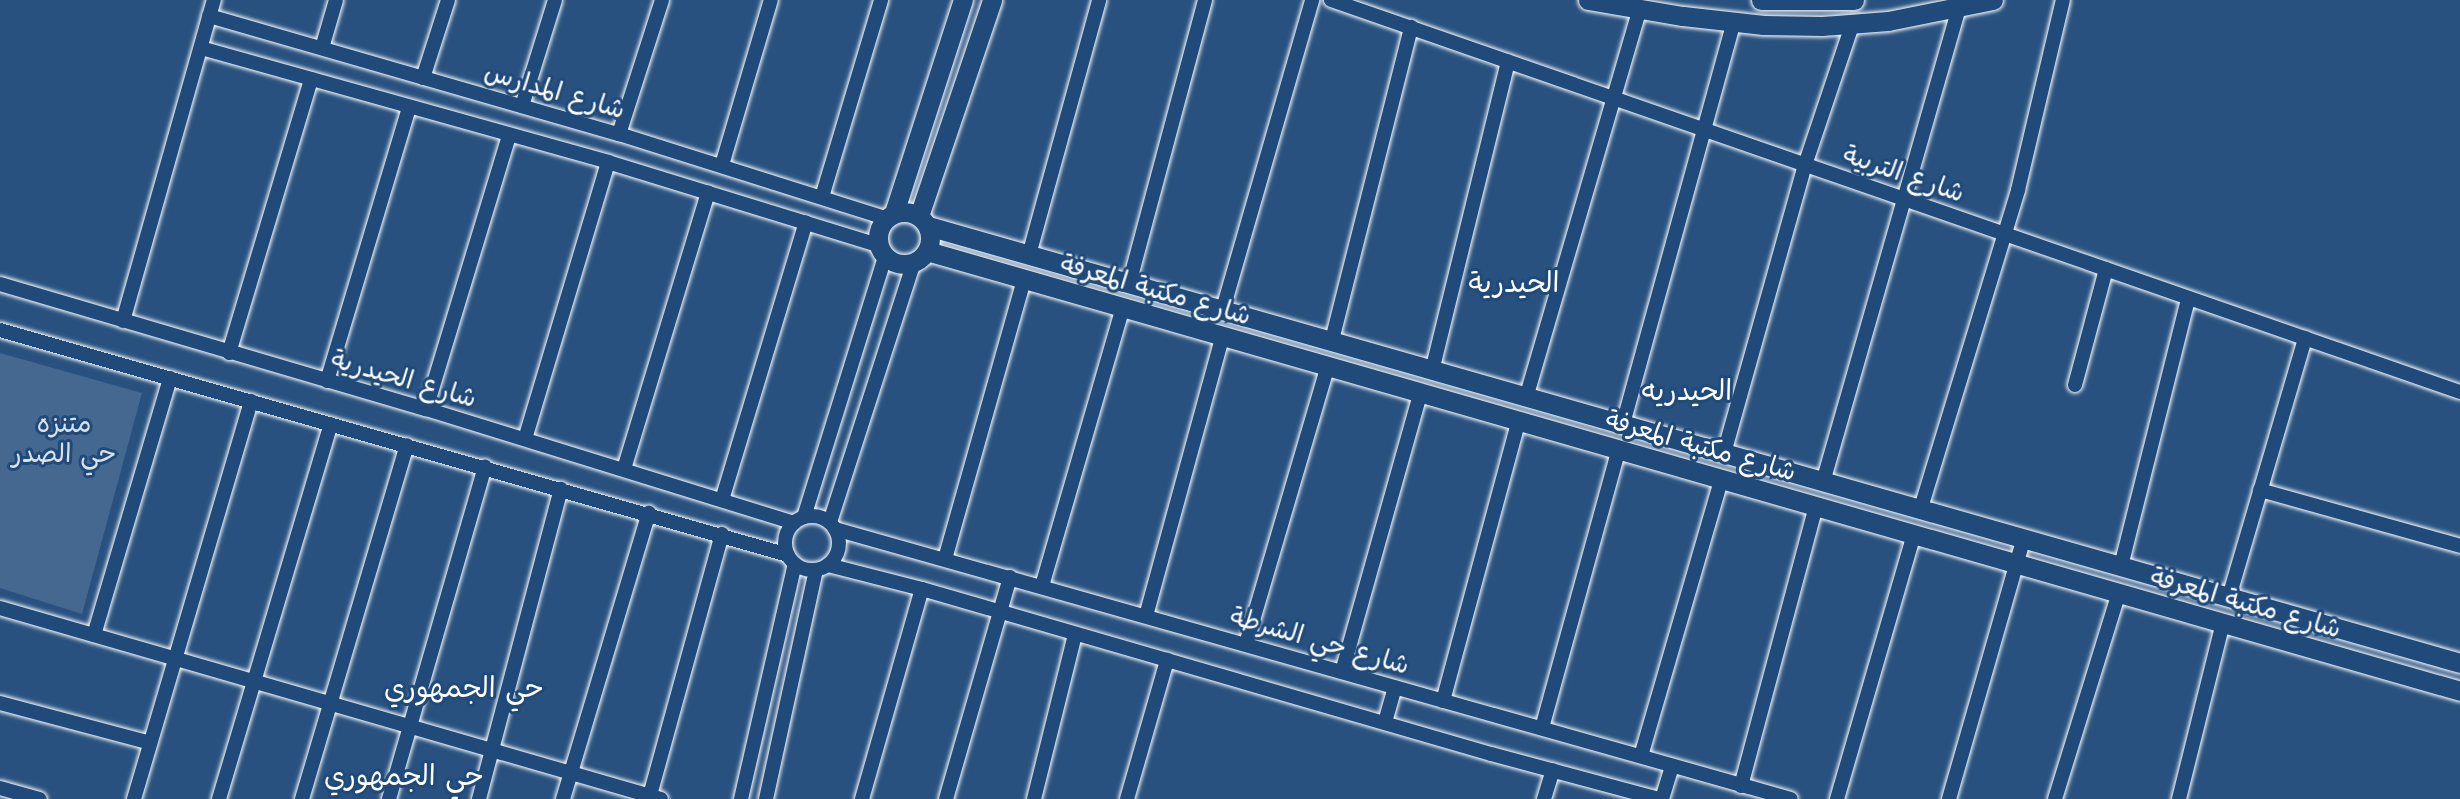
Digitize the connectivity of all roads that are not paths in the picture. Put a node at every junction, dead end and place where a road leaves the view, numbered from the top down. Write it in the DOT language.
graph roads {
  1 [pos="214,0"];
  2 [pos="336,0"];
  3 [pos="448,0"];
  4 [pos="555,0"];
  5 [pos="662,0"];
  6 [pos="771,0"];
  7 [pos="881,0"];
  8 [pos="963,0"];
  9 [pos="992,0"];
  10 [pos="1099,0"];
  11 [pos="1205,0"];
  12 [pos="1311,0"];
  13 [pos="1331,0"];
  14 [pos="1588,0"];
  15 [pos="1761,0"];
  16 [pos="1854,0"];
  17 [pos="1993,0"];
  18 [pos="2063,0"];
  19 [pos="1959,7"];
  20 [pos="1640,9"];
  21 [pos="209,16"];
  22 [pos="1734,22"];
  23 [pos="1852,25"];
  24 [pos="1411,27"];
  25 [pos="201,48"];
  26 [pos="322,48"];
  27 [pos="1508,61"];
  28 [pos="423,78"];
  29 [pos="312,79"];
  30 [pos="1614,96"];
  31 [pos="522,106"];
  32 [pos="409,107"];
  33 [pos="1704,130"];
  34 [pos="619,134"];
  35 [pos="509,135"];
  36 [pos="608,162"];
  37 [pos="722,164"];
  38 [pos="1805,165"];
  39 [pos="708,192"];
  40 [pos="822,197"];
  41 [pos="1902,198"];
  42 [pos="890,216"];
  43 [pos="923,221"];
  44 [pos="806,222"];
  45 [pos="2003,233"];
  46 [pos="882,251"];
  47 [pos="1029,255"];
  48 [pos="920,257"];
  49 [pos="2106,269"];
  50 [pos="1024,279"];
  51 [pos="0,284"];
  52 [pos="1129,284"];
  53 [pos="2188,299"];
  54 [pos="1123,307"];
  55 [pos="1223,309"];
  56 [pos="123,321"];
  57 [pos="0,330"];
  58 [pos="1223,335"];
  59 [pos="2305,338"];
  60 [pos="1332,340"];
  61 [pos="229,353"];
  62 [pos="1328,365"];
  63 [pos="1432,371"];
  64 [pos="170,378"];
  65 [pos="327,381"];
  66 [pos="2075,385"];
  67 [pos="1422,391"];
  68 [pos="2460,392"];
  69 [pos="1526,398"];
  70 [pos="251,401"];
  71 [pos="426,409"];
  72 [pos="1519,419"];
  73 [pos="331,424"];
  74 [pos="1623,424"];
  75 [pos="525,439"];
  76 [pos="407,445"];
  77 [pos="1619,449"];
  78 [pos="1724,453"];
  79 [pos="485,467"];
  80 [pos="624,469"];
  81 [pos="1722,478"];
  82 [pos="1823,482"];
  83 [pos="561,489"];
  84 [pos="2260,489"];
  85 [pos="722,500"];
  86 [pos="1816,506"];
  87 [pos="1920,510"];
  88 [pos="649,513"];
  89 [pos="799,520"];
  90 [pos="833,526"];
  91 [pos="722,534"];
  92 [pos="1914,534"];
  93 [pos="2024,538"];
  94 [pos="2460,546"];
  95 [pos="945,559"];
  96 [pos="792,560"];
  97 [pos="2016,563"];
  98 [pos="2121,566"];
  99 [pos="822,567"];
  100 [pos="1010,577"];
  101 [pos="1042,586"];
  102 [pos="922,589"];
  103 [pos="2119,592"];
  104 [pos="2229,597"];
  105 [pos="0,608"];
  106 [pos="1001,612"];
  107 [pos="1146,616"];
  108 [pos="2223,623"];
  109 [pos="1075,634"];
  110 [pos="94,635"];
  111 [pos="1247,644"];
  112 [pos="174,658"];
  113 [pos="1167,660"];
  114 [pos="2460,663"];
  115 [pos="1342,672"];
  116 [pos="255,681"];
  117 [pos="1395,687"];
  118 [pos="2460,691"];
  119 [pos="1443,701"];
  120 [pos="0,703"];
  121 [pos="329,703"];
  122 [pos="1385,722"];
  123 [pos="409,726"];
  124 [pos="1542,728"];
  125 [pos="150,743"];
  126 [pos="494,751"];
  127 [pos="1641,756"];
  128 [pos="1672,766"];
  129 [pos="1553,770"];
  130 [pos="570,773"];
  131 [pos="1741,786"];
  132 [pos="0,788"];
  133 [pos="1637,796"];
  134 [pos="653,798"];
  135 [pos="40,799"];
  136 [pos="134,799"];
  137 [pos="219,799"];
  138 [pos="302,799"];
  139 [pos="388,799"];
  140 [pos="479,799"];
  141 [pos="563,799"];
  142 [pos="741,799"];
  143 [pos="766,799"];
  144 [pos="862,799"];
  145 [pos="946,799"];
  146 [pos="1034,799"];
  147 [pos="1127,799"];
  148 [pos="1544,799"];
  149 [pos="1661,799"];
  150 [pos="1791,799"];
  151 [pos="1837,799"];
  152 [pos="1949,799"];
  153 [pos="2055,799"];
  154 [pos="2179,799"];
  1 -- 21 [label="street"];
  2 -- 26 [label="street"];
  3 -- 28 [label="street"];
  4 -- 31 [label="street"];
  5 -- 34 [label="street"];
  6 -- 37 [label="street"];
  7 -- 40 [label="street"];
  8 -- 42 [label="street"];
  9 -- 43 [label="street"];
  10 -- 47 [label="street"];
  11 -- 52 [label="street"];
  12 -- 55 [label="street"];
  13 -- 24 [label="street, شارع التربية"];
  14 -- 20 [label="street"];
  15 -- 16 [label="street"];
  17 -- 19 [label="street"];
  18 -- 45 [label="street"];
  19 -- 23 [label="street"];
  19 -- 41 [label="street"];
  20 -- 22 [label="street"];
  20 -- 30 [label="street"];
  21 -- 25 [label="street"];
  21 -- 26 [label="street, شارع المدارس"];
  22 -- 23 [label="street"];
  22 -- 33 [label="street"];
  23 -- 38 [label="street"];
  24 -- 27 [label="street, شارع التربية"];
  24 -- 60 [label="street"];
  25 -- 29 [label="street, شارع المدارس"];
  25 -- 56 [label="street"];
  26 -- 28 [label="street, شارع المدارس"];
  27 -- 30 [label="street, شارع التربية"];
  27 -- 63 [label="street"];
  28 -- 31 [label="street, شارع المدارس"];
  29 -- 32 [label="street, شارع المدارس"];
  29 -- 61 [label="street"];
  30 -- 33 [label="street, شارع التربية"];
  30 -- 69 [label="street"];
  31 -- 34 [label="street, شارع المدارس"];
  32 -- 35 [label="street, شارع المدارس"];
  32 -- 65 [label="street"];
  33 -- 38 [label="street, شارع التربية"];
  33 -- 74 [label="street"];
  34 -- 37 [label="street, شارع المدارس"];
  35 -- 36 [label="street, شارع المدارس"];
  35 -- 71 [label="street"];
  36 -- 39 [label="street, شارع المدارس"];
  36 -- 75 [label="street"];
  37 -- 40 [label="street, شارع المدارس"];
  38 -- 41 [label="street, شارع التربية"];
  38 -- 78 [label="street"];
  39 -- 44 [label="street, شارع المدارس"];
  39 -- 80 [label="street"];
  40 -- 42 [label="street, شارع المدارس"];
  41 -- 45 [label="street, شارع التربية"];
  41 -- 82 [label="street"];
  42 -- 43 [label="street"];
  42 -- 46 [label="street"];
  43 -- 47 [label="street, شارع مكتبة المعرفة"];
  43 -- 48 [label="street"];
  44 -- 46 [label="street, شارع المدارس"];
  44 -- 85 [label="street"];
  45 -- 49 [label="street, شارع التربية"];
  45 -- 87 [label="street"];
  46 -- 48 [label="street"];
  46 -- 89 [label="street"];
  47 -- 52 [label="street, شارع مكتبة المعرفة"];
  48 -- 50 [label="street, شارع مكتبة المعرفة"];
  48 -- 90 [label="street"];
  49 -- 53 [label="street, شارع التربية"];
  49 -- 66 [label="street"];
  50 -- 54 [label="street, شارع مكتبة المعرفة"];
  50 -- 95 [label="street"];
  51 -- 56 [label="street, شارع الحيدرية"];
  52 -- 55 [label="street, شارع مكتبة المعرفة"];
  53 -- 59 [label="street, شارع التربية"];
  53 -- 98 [label="street"];
  54 -- 58 [label="street, شارع مكتبة المعرفة"];
  54 -- 101 [label="street"];
  55 -- 60 [label="street, شارع مكتبة المعرفة"];
  56 -- 61 [label="street, شارع الحيدرية"];
  57 -- 64 [label="street"];
  58 -- 62 [label="street, شارع مكتبة المعرفة"];
  58 -- 107 [label="street"];
  59 -- 68 [label="street, شارع التربية"];
  59 -- 84 [label="street"];
  60 -- 63 [label="street, شارع مكتبة المعرفة"];
  61 -- 65 [label="street, شارع الحيدرية"];
  62 -- 67 [label="street, شارع مكتبة المعرفة"];
  62 -- 111 [label="street"];
  63 -- 69 [label="street, شارع مكتبة المعرفة"];
  64 -- 70 [label="street"];
  64 -- 110 [label="street"];
  65 -- 71 [label="street, شارع الحيدرية"];
  67 -- 72 [label="street, شارع مكتبة المعرفة"];
  67 -- 115 [label="street"];
  69 -- 74 [label="street, شارع مكتبة المعرفة"];
  70 -- 73 [label="street"];
  70 -- 112 [label="street"];
  71 -- 75 [label="street, شارع الحيدرية"];
  72 -- 77 [label="street, شارع مكتبة المعرفة"];
  72 -- 119 [label="street"];
  73 -- 76 [label="street"];
  73 -- 116 [label="street"];
  74 -- 78 [label="street, شارع مكتبة المعرفة"];
  75 -- 80 [label="street, شارع الحيدرية"];
  76 -- 79 [label="street"];
  76 -- 121 [label="street"];
  77 -- 81 [label="street, شارع مكتبة المعرفة"];
  77 -- 124 [label="street"];
  78 -- 82 [label="street, شارع مكتبة المعرفة"];
  79 -- 83 [label="street"];
  79 -- 123 [label="street"];
  80 -- 85 [label="street, شارع الحيدرية"];
  81 -- 86 [label="street, شارع مكتبة المعرفة"];
  81 -- 127 [label="street"];
  82 -- 87 [label="street, شارع مكتبة المعرفة"];
  83 -- 88 [label="street"];
  83 -- 126 [label="street"];
  84 -- 94 [label="street"];
  84 -- 104 [label="street"];
  85 -- 89 [label="street, شارع الحيدرية"];
  86 -- 92 [label="street, شارع مكتبة المعرفة"];
  86 -- 131 [label="street"];
  87 -- 93 [label="street, شارع مكتبة المعرفة"];
  88 -- 91 [label="street"];
  88 -- 130 [label="street"];
  89 -- 90 [label="street"];
  89 -- 96 [label="street"];
  90 -- 95 [label="street, شارع حي الشرطة"];
  90 -- 99 [label="street"];
  91 -- 96 [label="street"];
  91 -- 134 [label="street"];
  92 -- 97 [label="street, شارع مكتبة المعرفة"];
  92 -- 151 [label="street"];
  93 -- 97 [label="street"];
  93 -- 98 [label="street, شارع مكتبة المعرفة"];
  95 -- 100 [label="street, شارع حي الشرطة"];
  96 -- 99 [label="street"];
  96 -- 142 [label="street"];
  97 -- 103 [label="street, شارع مكتبة المعرفة"];
  97 -- 152 [label="street"];
  98 -- 104 [label="street, شارع مكتبة المعرفة"];
  99 -- 102 [label="street"];
  99 -- 143 [label="street"];
  100 -- 101 [label="street, شارع حي الشرطة"];
  100 -- 106 [label="street"];
  101 -- 107 [label="street, شارع حي الشرطة"];
  102 -- 106 [label="street"];
  102 -- 144 [label="street"];
  103 -- 108 [label="street, شارع مكتبة المعرفة"];
  103 -- 153 [label="street"];
  104 -- 114 [label="street, شارع مكتبة المعرفة"];
  105 -- 110 [label="street"];
  106 -- 109 [label="street"];
  106 -- 145 [label="street"];
  107 -- 111 [label="street, شارع حي الشرطة"];
  108 -- 118 [label="street, شارع مكتبة المعرفة"];
  108 -- 154 [label="street"];
  109 -- 113 [label="street"];
  109 -- 146 [label="street"];
  110 -- 112 [label="street"];
  111 -- 115 [label="street, شارع حي الشرطة"];
  112 -- 116 [label="street"];
  112 -- 125 [label="street"];
  113 -- 122 [label="street"];
  113 -- 147 [label="street"];
  115 -- 117 [label="street, شارع حي الشرطة"];
  116 -- 121 [label="street"];
  116 -- 137 [label="street"];
  117 -- 119 [label="street, شارع حي الشرطة"];
  117 -- 122 [label="street"];
  119 -- 124 [label="street, شارع حي الشرطة"];
  120 -- 125 [label="street"];
  121 -- 123 [label="street"];
  121 -- 138 [label="street"];
  122 -- 129 [label="street"];
  123 -- 126 [label="street"];
  123 -- 139 [label="street"];
  124 -- 127 [label="street, شارع حي الشرطة"];
  125 -- 136 [label="street"];
  126 -- 130 [label="street"];
  126 -- 140 [label="street"];
  127 -- 128 [label="street, شارع حي الشرطة"];
  128 -- 131 [label="street, شارع حي الشرطة"];
  128 -- 149 [label="street"];
  129 -- 133 [label="street"];
  129 -- 148 [label="street"];
  130 -- 134 [label="street"];
  130 -- 141 [label="street"];
  131 -- 150 [label="street, شارع حي الشرطة"];
  132 -- 135 [label="street"];
  133 -- 149 [label="street"];
}
